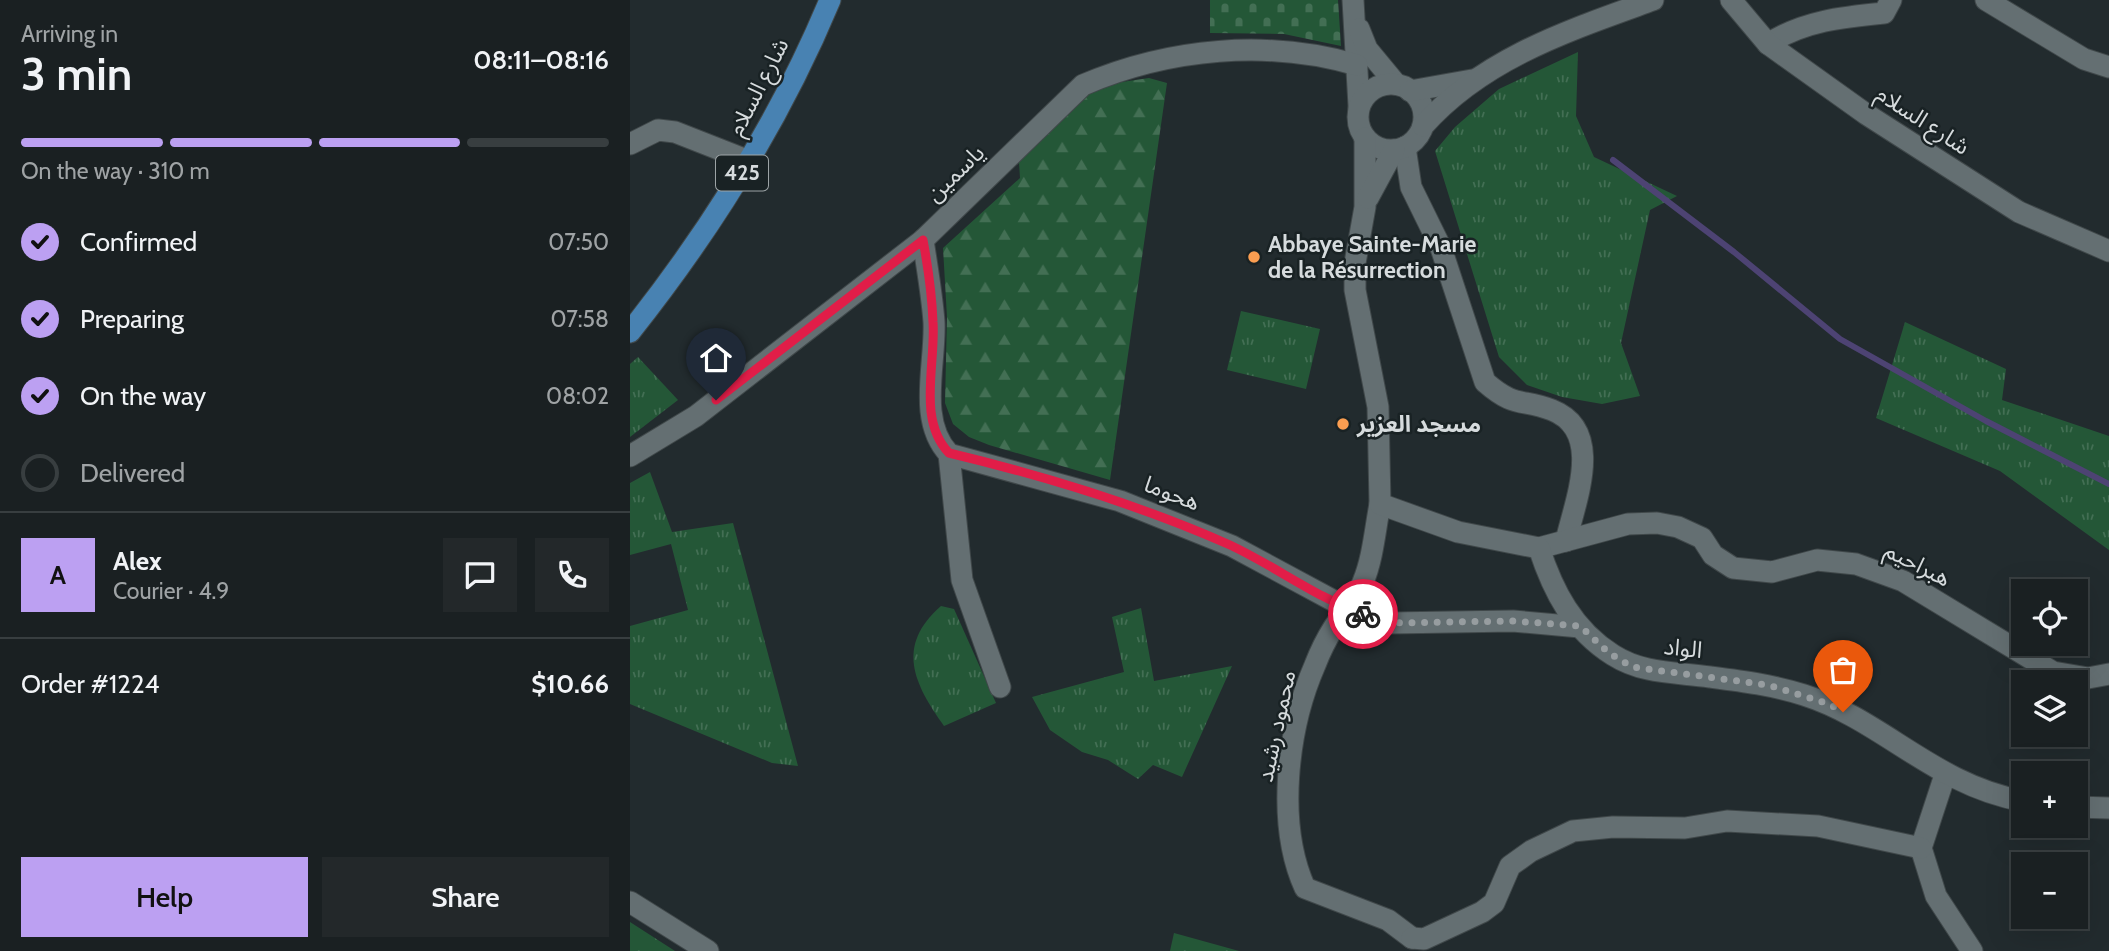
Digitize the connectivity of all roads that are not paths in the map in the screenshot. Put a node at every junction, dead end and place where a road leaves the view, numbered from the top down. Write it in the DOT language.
graph roads {
  1 [pos="830,0"];
  2 [pos="1653,0"];
  3 [pos="1731,0"];
  4 [pos="1891,0"];
  5 [pos="1986,0"];
  6 [pos="1353,7"];
  7 [pos="1769,44"];
  8 [pos="1357,65"];
  9 [pos="2109,67"];
  10 [pos="1480,76"];
  11 [pos="1403,88"];
  12 [pos="1359,106"];
  13 [pos="1423,126"];
  14 [pos="1364,138"];
  15 [pos="630,144"];
  16 [pos="1400,149"];
  17 [pos="749,161"];
  18 [pos="1365,207"];
  19 [pos="923,240"];
  20 [pos="2109,251"];
  21 [pos="630,332"];
  22 [pos="949,453"];
  23 [pos="630,456"];
  24 [pos="1380,505"];
  25 [pos="1566,541"];
  26 [pos="1539,548"];
  27 [pos="1349,609"];
  28 [pos="1580,626"];
  29 [pos="2109,674"];
  30 [pos="1000,687"];
  31 [pos="1945,775"];
  32 [pos="2011,797"];
  33 [pos="2088,807"];
  34 [pos="2109,808"];
  35 [pos="1921,848"];
  36 [pos="630,902"];
  37 [pos="1411,944"];
  38 [pos="708,951"];
  39 [pos="1972,951"];
  1 -- 17 [label="main road, شارع السلام / 425"];
  2 -- 10 [label="street"];
  3 -- 7 [label="street, شارع السلام"];
  4 -- 7 [label="street"];
  5 -- 9 [label="street"];
  6 -- 8 [label="street"];
  6 -- 11 [label="street"];
  7 -- 20 [label="street, شارع السلام"];
  8 -- 12 [label="street"];
  8 -- 19 [label="street, ياسمين"];
  10 -- 11 [label="street"];
  10 -- 13 [label="street"];
  11 -- 12 [label="street"];
  11 -- 13 [label="street"];
  12 -- 14 [label="street"];
  13 -- 16 [label="street"];
  14 -- 16 [label="street"];
  14 -- 18 [label="street, محمود رشيد"];
  15 -- 17 [label="street"];
  16 -- 18 [label="street, محمود رشيد"];
  16 -- 25 [label="street"];
  17 -- 21 [label="main road, شارع السلام / 425"];
  18 -- 24 [label="street, محمود رشيد"];
  19 -- 22 [label="street"];
  19 -- 23 [label="street, ياسمين"];
  22 -- 27 [label="street, هحوما"];
  22 -- 30 [label="street"];
  24 -- 26 [label="street"];
  24 -- 27 [label="street, محمود رشيد"];
  25 -- 26 [label="street, هبراحيم"];
  25 -- 29 [label="street, هبراحيم"];
  26 -- 28 [label="street, الواد"];
  27 -- 28 [label="street, هحوما"];
  27 -- 37 [label="street, محمود رشيد"];
  28 -- 31 [label="street, الواد"];
  31 -- 32 [label="street, الواد"];
  31 -- 35 [label="street"];
  33 -- 34 [label="street"];
  35 -- 37 [label="street"];
  35 -- 39 [label="street"];
  36 -- 38 [label="street"];
}
